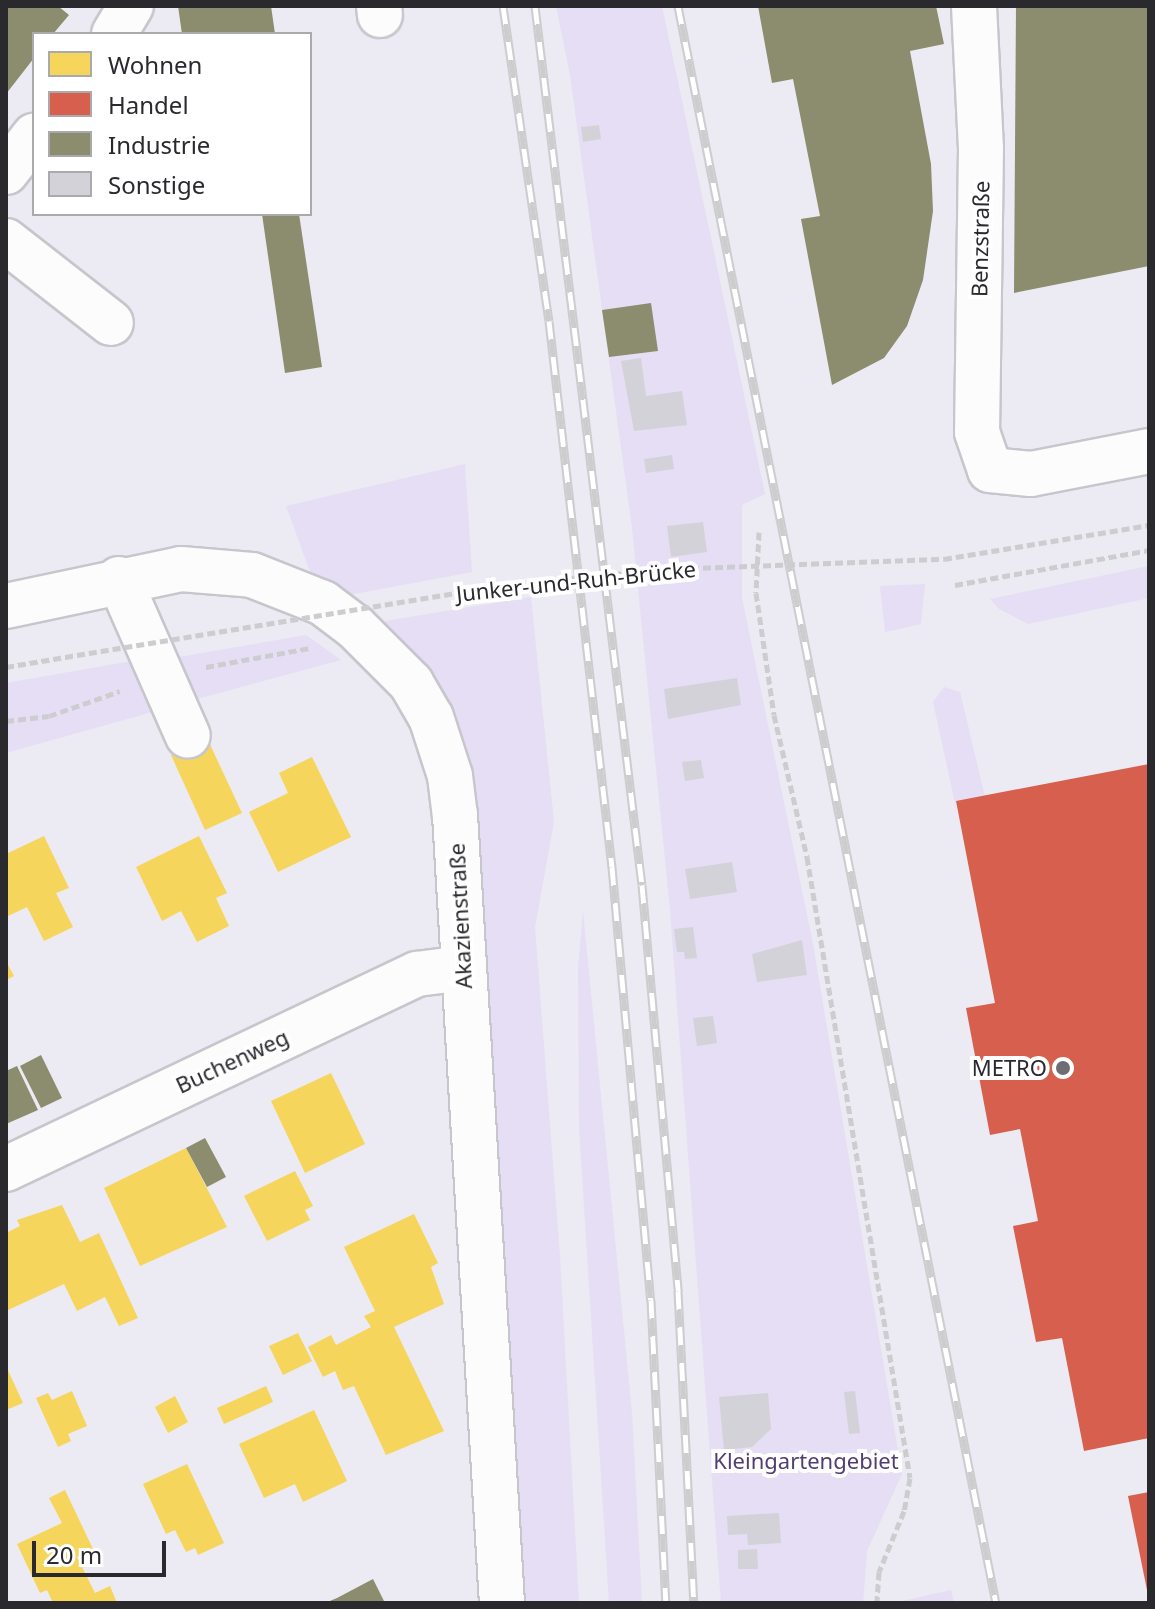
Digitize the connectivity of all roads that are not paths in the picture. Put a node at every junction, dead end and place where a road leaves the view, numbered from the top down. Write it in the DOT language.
graph roads {
  1 [pos="131,6"];
  2 [pos="974,6"];
  3 [pos="115,32"];
  4 [pos="32,139"];
  5 [pos="6,172"];
  6 [pos="6,241"];
  7 [pos="111,323"];
  8 [pos="1149,451"];
  9 [pos="119,579"];
  10 [pos="6,606"];
  11 [pos="188,736"];
  12 [pos="463,968"];
  13 [pos="6,1169"];
  14 [pos="502,1603"];
  1 -- 3 [label="street"];
  2 -- 8 [label="street, Benzstraße"];
  4 -- 5 [label="street"];
  6 -- 7 [label="street"];
  9 -- 10 [label="street, Akazienstraße"];
  9 -- 11 [label="street"];
  9 -- 12 [label="street, Akazienstraße"];
  12 -- 13 [label="street, Buchenweg"];
  12 -- 14 [label="street, Akazienstraße"];
}
